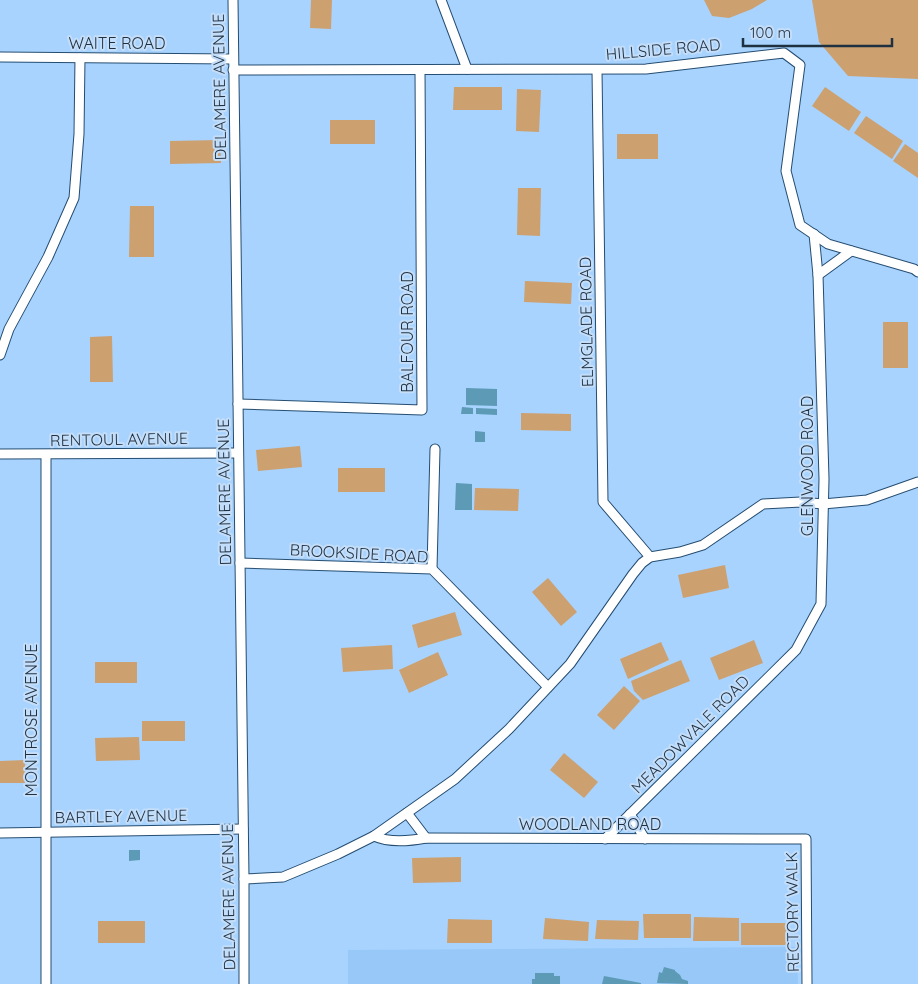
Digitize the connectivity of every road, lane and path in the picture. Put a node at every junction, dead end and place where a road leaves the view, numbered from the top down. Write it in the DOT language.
graph roads {
  1 [pos="233,0"];
  2 [pos="442,0"];
  3 [pos="0,57"];
  4 [pos="80,58"];
  5 [pos="233,59"];
  6 [pos="466,69"];
  7 [pos="233,70"];
  8 [pos="420,70"];
  9 [pos="597,70"];
  10 [pos="814,234"];
  11 [pos="851,250"];
  12 [pos="918,272"];
  13 [pos="818,275"];
  14 [pos="0,355"];
  15 [pos="238,404"];
  16 [pos="435,449"];
  17 [pos="238,453"];
  18 [pos="0,454"];
  19 [pos="46,455"];
  20 [pos="918,482"];
  21 [pos="823,504"];
  22 [pos="650,557"];
  23 [pos="240,563"];
  24 [pos="432,569"];
  25 [pos="796,650"];
  26 [pos="548,687"];
  27 [pos="407,814"];
  28 [pos="630,814"];
  29 [pos="243,829"];
  30 [pos="46,832"];
  31 [pos="0,833"];
  32 [pos="374,836"];
  33 [pos="426,838"];
  34 [pos="605,839"];
  35 [pos="645,839"];
  36 [pos="806,839"];
  37 [pos="244,879"];
  38 [pos="46,984"];
  39 [pos="244,984"];
  40 [pos="807,984"];
  1 -- 5 [label="street, DELAMERE AVENUE"];
  2 -- 6 [label="street"];
  3 -- 4 [label="street, WAITE ROAD"];
  4 -- 5 [label="street, WAITE ROAD"];
  4 -- 14 [label="street"];
  5 -- 7 [label="street, DELAMERE AVENUE"];
  6 -- 8 [label="street, HILLSIDE ROAD"];
  6 -- 9 [label="street, HILLSIDE ROAD"];
  7 -- 8 [label="street, HILLSIDE ROAD"];
  7 -- 15 [label="street, DELAMERE AVENUE"];
  8 -- 15 [label="street, BALFOUR ROAD"];
  9 -- 10 [label="street, HILLSIDE ROAD"];
  9 -- 22 [label="street, ELMGLADE ROAD"];
  10 -- 11 [label="street, HILLSIDE ROAD"];
  10 -- 13 [label="street, GLENWOOD ROAD"];
  11 -- 12 [label="street, HILLSIDE ROAD"];
  11 -- 13 [label="street"];
  13 -- 21 [label="street, GLENWOOD ROAD"];
  15 -- 17 [label="street, DELAMERE AVENUE"];
  16 -- 24 [label="street"];
  17 -- 19 [label="street, RENTOUL AVENUE"];
  17 -- 23 [label="street, DELAMERE AVENUE"];
  18 -- 19 [label="street, RENTOUL AVENUE"];
  19 -- 30 [label="street, MONTROSE AVENUE"];
  20 -- 21 [label="street"];
  21 -- 22 [label="street"];
  21 -- 25 [label="street, GLENWOOD ROAD"];
  22 -- 26 [label="street"];
  23 -- 24 [label="street, BROOKSIDE ROAD"];
  23 -- 29 [label="street, DELAMERE AVENUE"];
  24 -- 26 [label="street, BROOKSIDE ROAD"];
  25 -- 28 [label="street, MEADOWVALE ROAD"];
  26 -- 27 [label="street"];
  27 -- 32 [label="street"];
  27 -- 33 [label="street"];
  28 -- 34 [label="street, MEADOWVALE ROAD"];
  28 -- 35 [label="street"];
  29 -- 30 [label="street, BARTLEY AVENUE"];
  29 -- 37 [label="street, DELAMERE AVENUE"];
  30 -- 31 [label="street, BARTLEY AVENUE"];
  30 -- 38 [label="street, MONTROSE AVENUE"];
  32 -- 33 [label="street, WOODLAND ROAD"];
  32 -- 37 [label="street"];
  33 -- 34 [label="street, WOODLAND ROAD"];
  34 -- 35 [label="street, WOODLAND ROAD"];
  35 -- 36 [label="street, WOODLAND ROAD"];
  36 -- 40 [label="street, RECTORY WALK"];
  37 -- 39 [label="street, DELAMERE AVENUE"];
}
